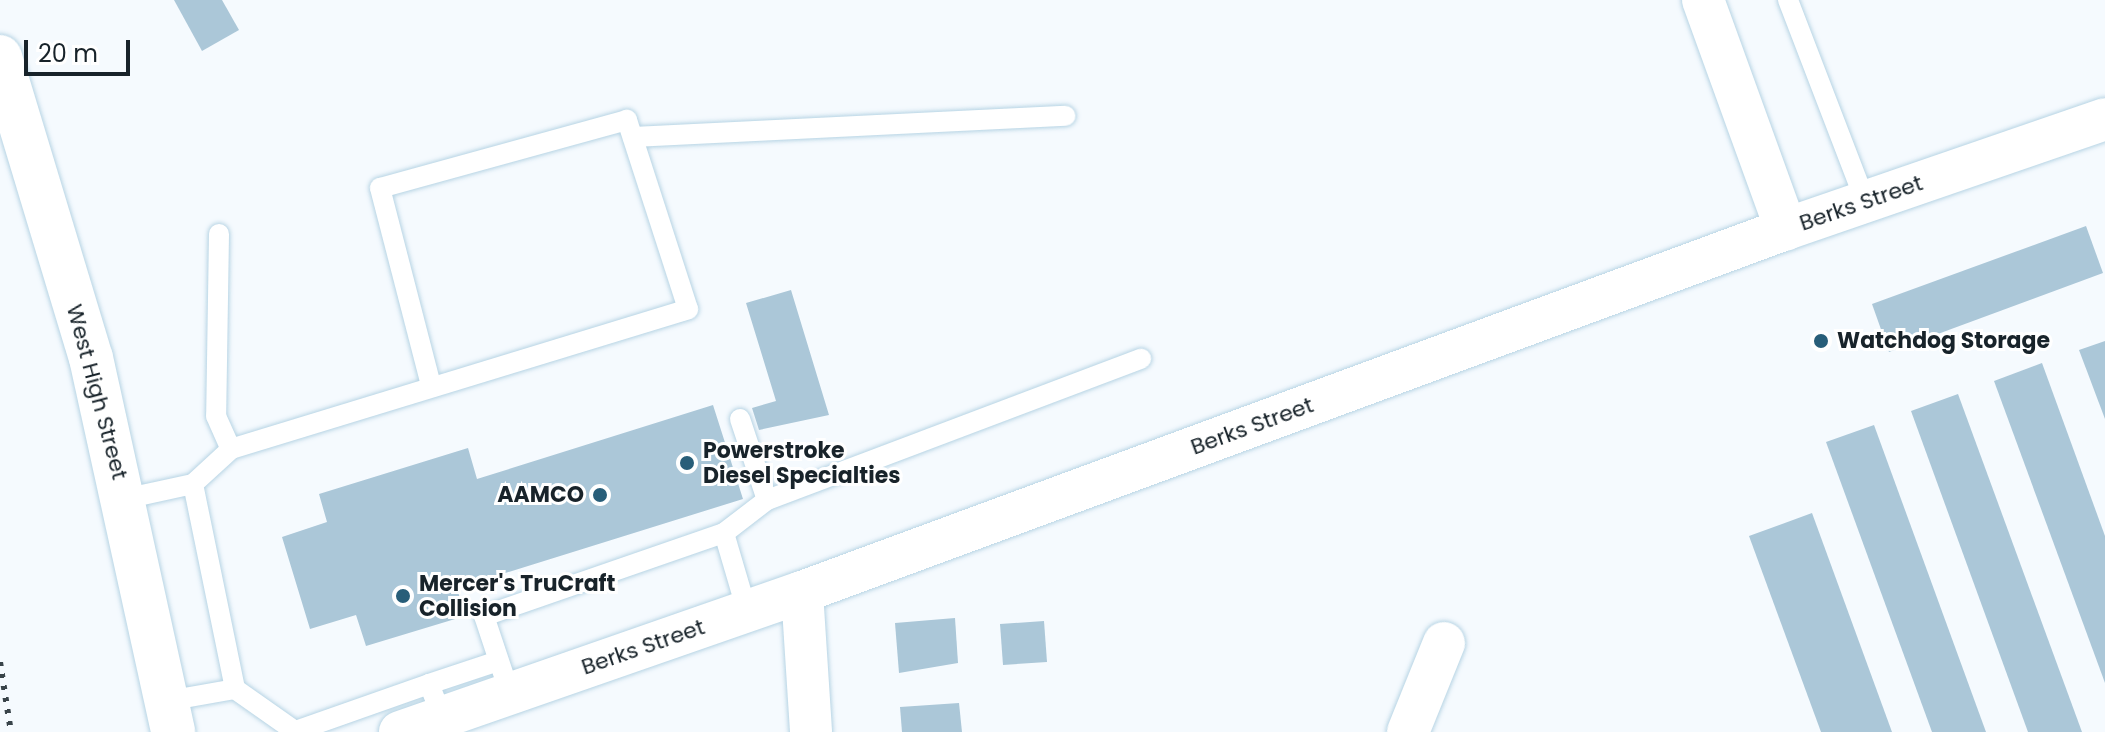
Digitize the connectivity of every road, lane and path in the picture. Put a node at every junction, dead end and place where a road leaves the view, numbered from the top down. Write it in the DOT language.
graph roads {
  1 [pos="1703,0"];
  2 [pos="1788,0"];
  3 [pos="0,57"];
  4 [pos="1065,116"];
  5 [pos="2105,119"];
  6 [pos="633,137"];
  7 [pos="1865,201"];
  8 [pos="1786,229"];
  9 [pos="219,234"];
  10 [pos="1141,359"];
  11 [pos="431,385"];
  12 [pos="740,419"];
  13 [pos="231,449"];
  14 [pos="193,484"];
  15 [pos="124,499"];
  16 [pos="767,500"];
  17 [pos="724,533"];
  18 [pos="802,592"];
  19 [pos="747,611"];
  20 [pos="1444,643"];
  21 [pos="504,677"];
  22 [pos="235,689"];
  23 [pos="170,716"];
  24 [pos="426,717"];
  25 [pos="292,730"];
  26 [pos="811,732"];
  27 [pos="1408,732"];
  1 -- 8 [label="street"];
  2 -- 7 [label="lane"];
  3 -- 15 [label="main road, West High Street"];
  4 -- 6 [label="lane"];
  5 -- 7 [label="street, Berks Street"];
  6 -- 11 [label="lane"];
  6 -- 11 [label="lane"];
  7 -- 8 [label="street, Berks Street"];
  8 -- 18 [label="street, Berks Street"];
  9 -- 13 [label="lane"];
  10 -- 16 [label="lane"];
  11 -- 13 [label="lane"];
  12 -- 16 [label="lane"];
  13 -- 14 [label="lane"];
  14 -- 15 [label="lane"];
  14 -- 22 [label="lane"];
  15 -- 23 [label="main road, West High Street"];
  16 -- 17 [label="lane"];
  17 -- 19 [label="lane"];
  17 -- 21 [label="lane"];
  18 -- 19 [label="street, Berks Street"];
  18 -- 26 [label="street"];
  19 -- 21 [label="street, Berks Street"];
  20 -- 27 [label="street"];
  21 -- 24 [label="street, Berks Street"];
  22 -- 23 [label="lane"];
  22 -- 25 [label="lane"];
  24 -- 25 [label="lane"];
}
